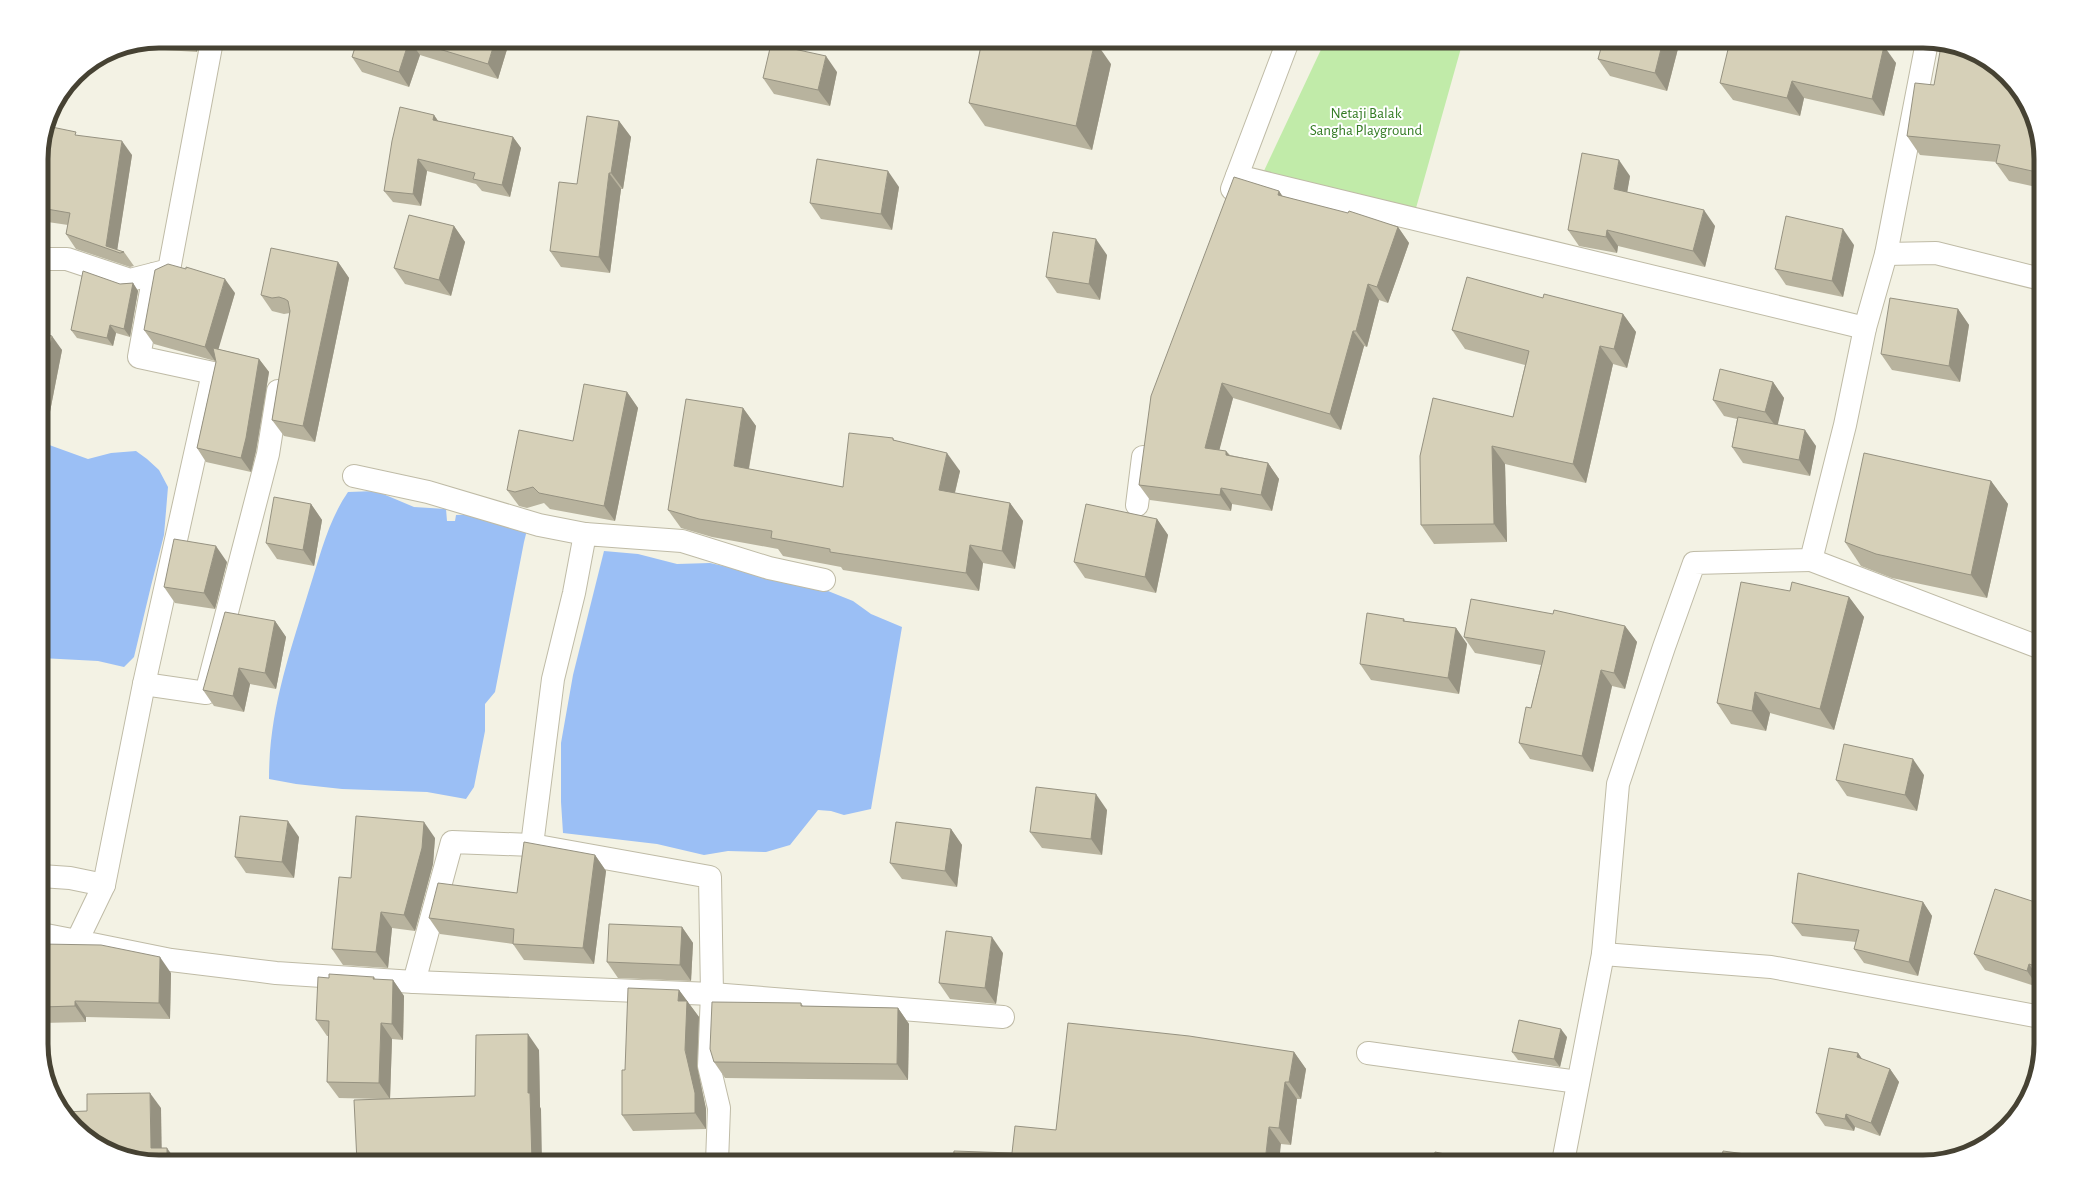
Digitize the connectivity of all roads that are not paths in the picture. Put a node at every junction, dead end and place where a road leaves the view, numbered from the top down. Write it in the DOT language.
graph roads {
  1 [pos="211,48"];
  2 [pos="1285,48"];
  3 [pos="1926,48"];
  4 [pos="1237,176"];
  5 [pos="1226,205"];
  6 [pos="1886,254"];
  7 [pos="48,259"];
  8 [pos="154,274"];
  9 [pos="2034,277"];
  10 [pos="1865,328"];
  11 [pos="281,370"];
  12 [pos="1146,439"];
  13 [pos="354,476"];
  14 [pos="1137,505"];
  15 [pos="585,534"];
  16 [pos="1811,560"];
  17 [pos="824,580"];
  18 [pos="2034,645"];
  19 [pos="144,684"];
  20 [pos="532,846"];
  21 [pos="48,876"];
  22 [pos="104,885"];
  23 [pos="48,935"];
  24 [pos="77,941"];
  25 [pos="1603,954"];
  26 [pos="414,982"];
  27 [pos="712,994"];
  28 [pos="2034,1016"];
  29 [pos="1003,1017"];
  30 [pos="1368,1053"];
  31 [pos="1578,1082"];
  32 [pos="717,1155"];
  33 [pos="1564,1155"];
  1 -- 8 [label="street"];
  2 -- 4 [label="street"];
  3 -- 6 [label="street"];
  4 -- 5 [label="street"];
  4 -- 10 [label="street"];
  6 -- 9 [label="street"];
  6 -- 10 [label="street"];
  7 -- 8 [label="street"];
  8 -- 19 [label="street"];
  10 -- 16 [label="street"];
  11 -- 19 [label="street"];
  12 -- 14 [label="street"];
  13 -- 15 [label="street"];
  15 -- 17 [label="street"];
  15 -- 20 [label="street"];
  16 -- 18 [label="street"];
  16 -- 25 [label="street"];
  19 -- 22 [label="street"];
  20 -- 26 [label="street"];
  20 -- 27 [label="street"];
  21 -- 22 [label="street"];
  22 -- 24 [label="street"];
  23 -- 24 [label="street"];
  24 -- 26 [label="street"];
  25 -- 28 [label="street"];
  25 -- 31 [label="street"];
  26 -- 27 [label="street"];
  27 -- 29 [label="street"];
  27 -- 32 [label="street"];
  30 -- 31 [label="street"];
  31 -- 33 [label="street"];
}
